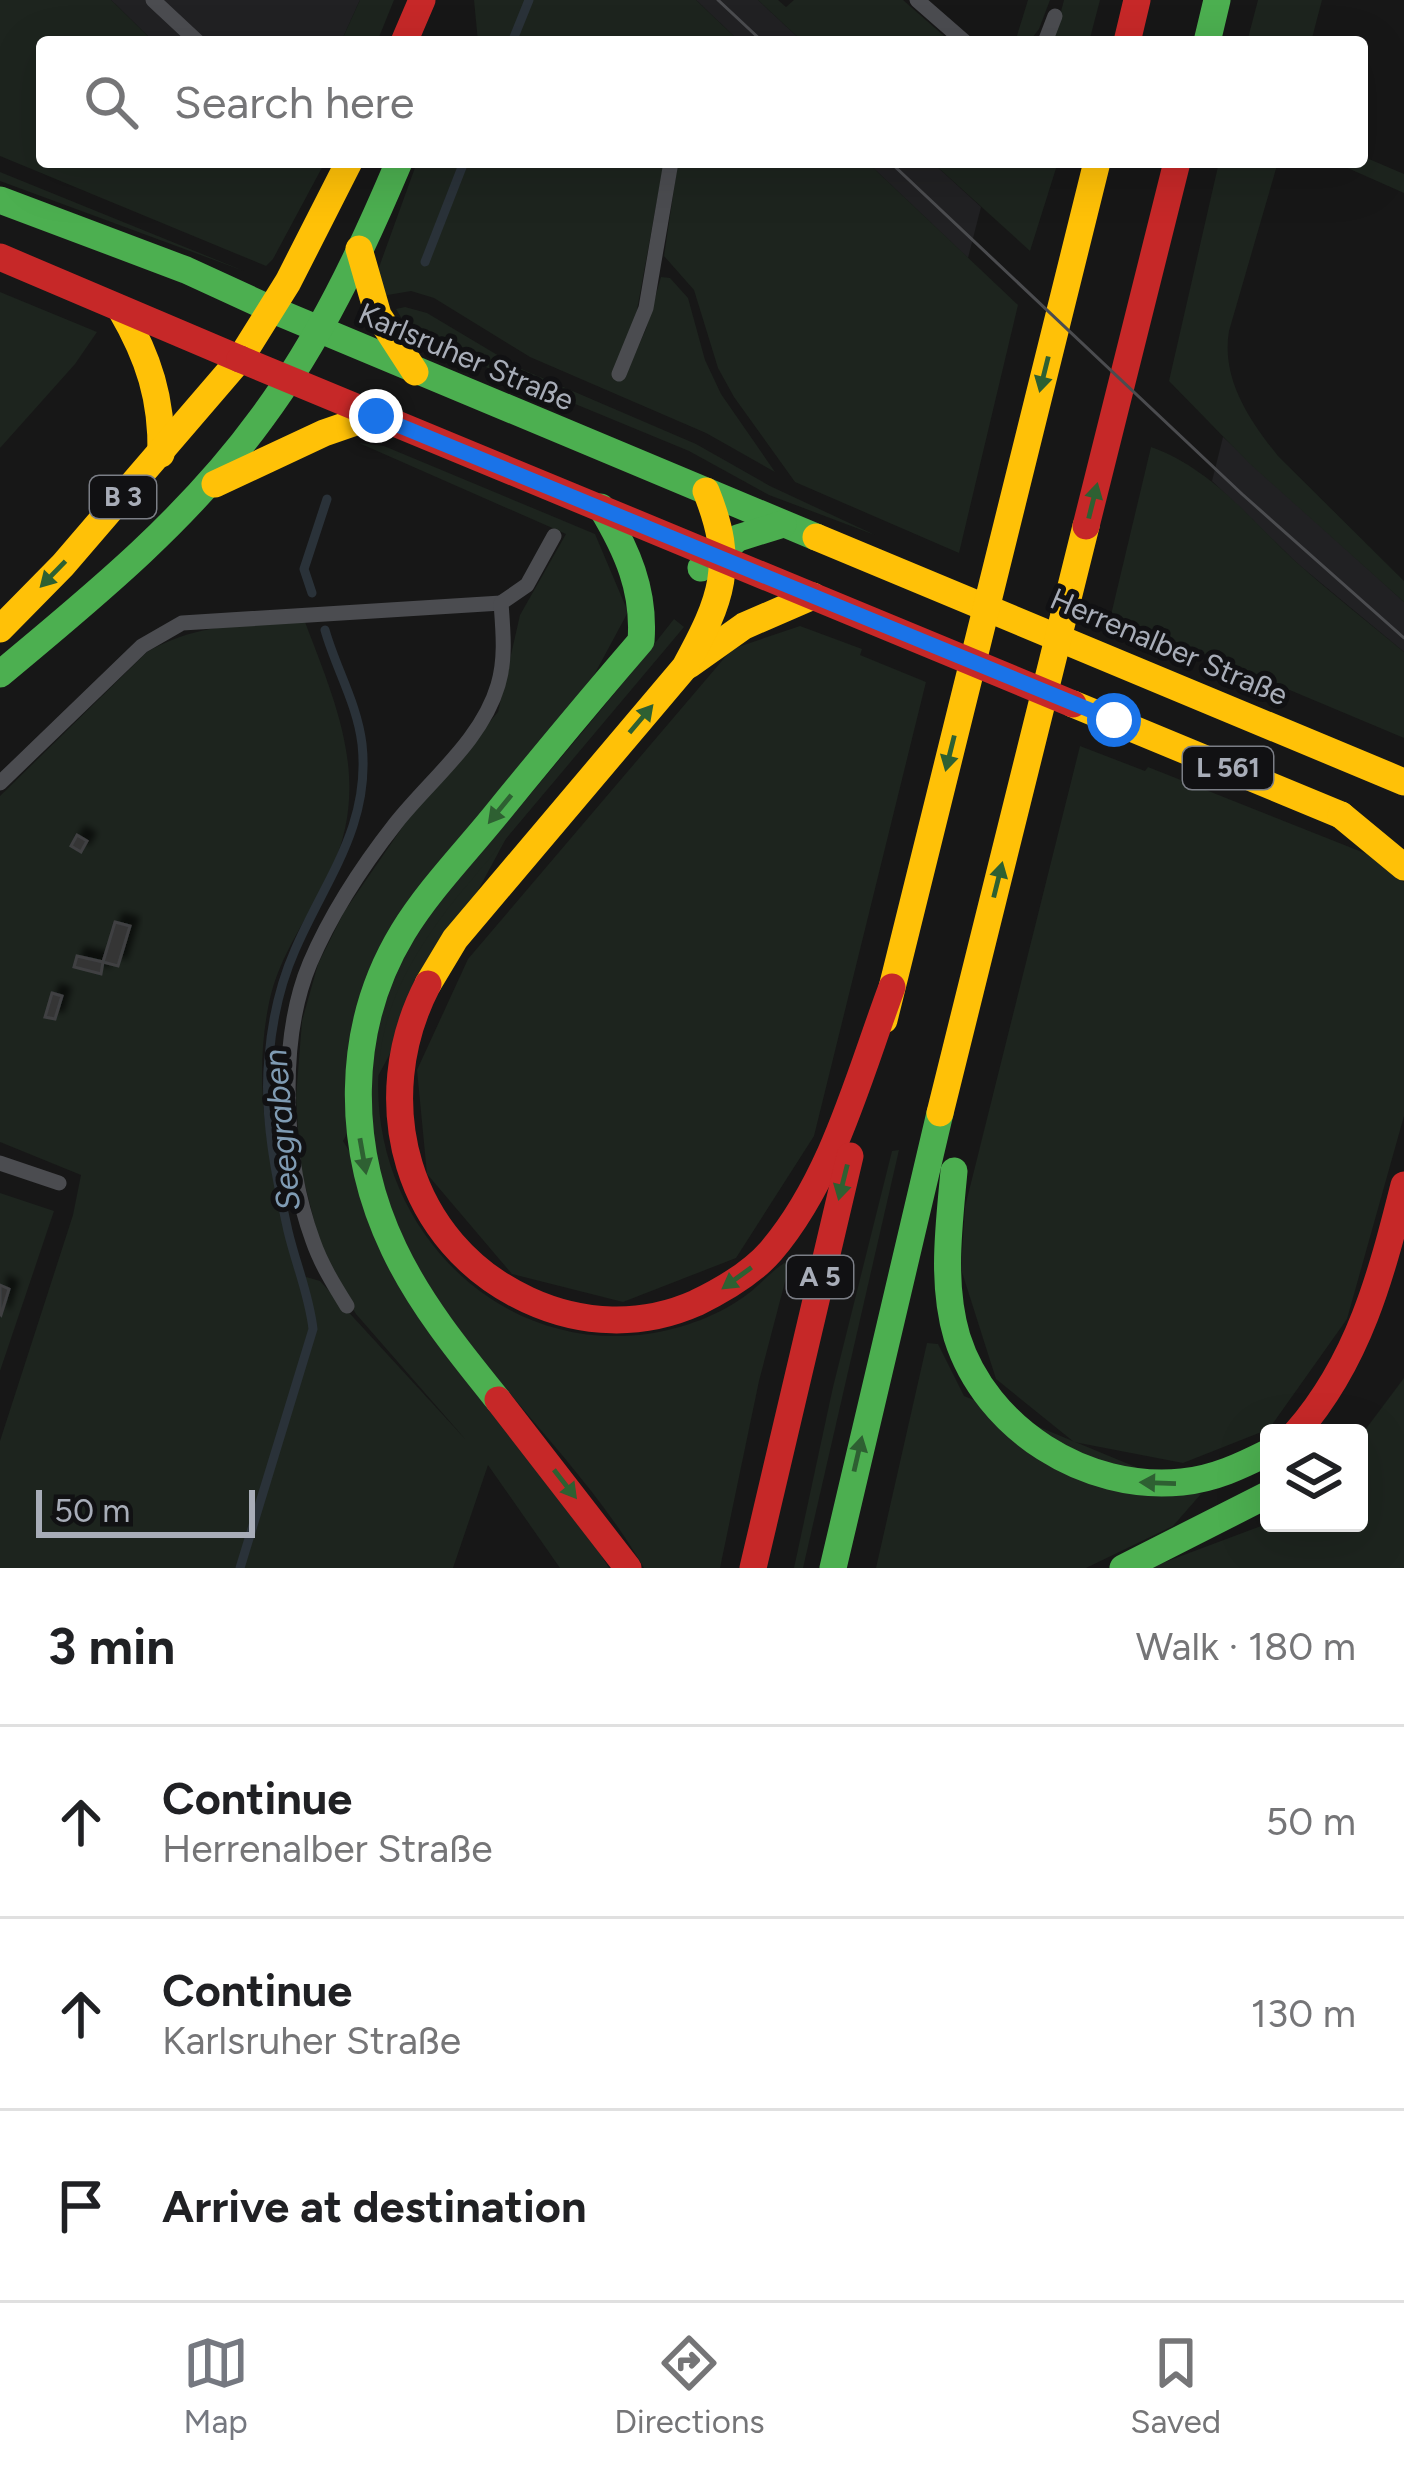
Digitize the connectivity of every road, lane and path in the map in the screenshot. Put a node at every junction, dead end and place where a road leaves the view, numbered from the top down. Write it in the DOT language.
graph roads {
  1 [pos="153,0"];
  2 [pos="422,0"];
  3 [pos="917,0"];
  4 [pos="1137,0"];
  5 [pos="1217,0"];
  6 [pos="1054,16"];
  7 [pos="192,36"];
  8 [pos="407,36"];
  9 [pos="958,36"];
  10 [pos="1047,36"];
  11 [pos="1128,36"];
  12 [pos="1208,36"];
  13 [pos="346,168"];
  14 [pos="396,168"];
  15 [pos="669,168"];
  16 [pos="1096,168"];
  17 [pos="1176,168"];
  18 [pos="0,200"];
  19 [pos="359,249"];
  20 [pos="0,256"];
  21 [pos="121,310"];
  22 [pos="273,310"];
  23 [pos="317,330"];
  24 [pos="240,359"];
  25 [pos="415,372"];
  26 [pos="620,374"];
  27 [pos="288,379"];
  28 [pos="376,416"];
  29 [pos="161,454"];
  30 [pos="202,489"];
  31 [pos="706,491"];
  32 [pos="601,507"];
  33 [pos="783,524"];
  34 [pos="554,536"];
  35 [pos="722,551"];
  36 [pos="907,574"];
  37 [pos="689,582"];
  38 [pos="813,596"];
  39 [pos="501,603"];
  40 [pos="665,611"];
  41 [pos="0,629"];
  42 [pos="641,641"];
  43 [pos="685,667"];
  44 [pos="0,674"];
  45 [pos="1404,782"];
  46 [pos="0,783"];
  47 [pos="1341,815"];
  48 [pos="1404,839"];
  49 [pos="1404,867"];
  50 [pos="892,987"];
  51 [pos="970,993"];
  52 [pos="0,1162"];
  53 [pos="59,1183"];
  54 [pos="1404,1185"];
  55 [pos="347,1306"];
  56 [pos="1304,1424"];
  57 [pos="1260,1457"];
  58 [pos="1260,1499"];
  59 [pos="628,1568"];
  60 [pos="754,1568"];
  61 [pos="832,1568"];
  62 [pos="1123,1568"];
  1 -- 7 [label="lane"];
  2 -- 8 [label="main road"];
  3 -- 9 [label="lane"];
  4 -- 11 [label="main road"];
  5 -- 12 [label="main road"];
  6 -- 10 [label="lane"];
  13 -- 22 [label="main road, B 3"];
  14 -- 19 [label="main road, B 3"];
  15 -- 26 [label="lane"];
  16 -- 50 [label="main road, A 5, one-way"];
  51 -- 17 [label="main road, A 5, one-way"];
  18 -- 22 [label="main road, Karlsruher Straße"];
  19 -- 23 [label="main road, B 3"];
  19 -- 25 [label="main road"];
  20 -- 21 [label="main road"];
  21 -- 24 [label="main road"];
  21 -- 29 [label="main road, B 3"];
  22 -- 23 [label="main road, Karlsruher Straße / L 561"];
  22 -- 24 [label="main road, B 3"];
  23 -- 25 [label="main road, Karlsruher Straße / L 561"];
  23 -- 27 [label="main road, B 3"];
  24 -- 27 [label="main road, L 561"];
  24 -- 29 [label="main road, B 3"];
  25 -- 31 [label="main road, Karlsruher Straße / L 561"];
  27 -- 28 [label="main road, L 561"];
  27 -- 30 [label="main road, B 3"];
  28 -- 30 [label="main road"];
  28 -- 32 [label="main road, L 561"];
  29 -- 41 [label="main road, B 3, one-way"];
  30 -- 44 [label="main road, B 3"];
  31 -- 33 [label="main road, Karlsruher Straße / L 561"];
  31 -- 35 [label="main road"];
  32 -- 35 [label="main road, L 561"];
  32 -- 42 [label="main road"];
  33 -- 35 [label="main road"];
  33 -- 36 [label="main road, Karlsruher Straße / L 561"];
  34 -- 39 [label="lane"];
  35 -- 37 [label="main road"];
  35 -- 38 [label="main road, L 561"];
  35 -- 43 [label="main road"];
  36 -- 45 [label="main road, Herrenalber Straße / L 561"];
  38 -- 43 [label="main road"];
  38 -- 47 [label="main road, L 561"];
  39 -- 46 [label="lane"];
  39 -- 55 [label="lane"];
  40 -- 42 [label="main road"];
  42 -- 59 [label="main road, one-way"];
  50 -- 43 [label="main road, one-way"];
  47 -- 48 [label="main road, L 561"];
  47 -- 49 [label="main road"];
  50 -- 60 [label="main road, A 5, one-way"];
  57 -- 51 [label="main road, one-way"];
  61 -- 51 [label="main road, A 5, one-way"];
  52 -- 53 [label="lane"];
  54 -- 56 [label="main road"];
  58 -- 62 [label="main road"];
}
